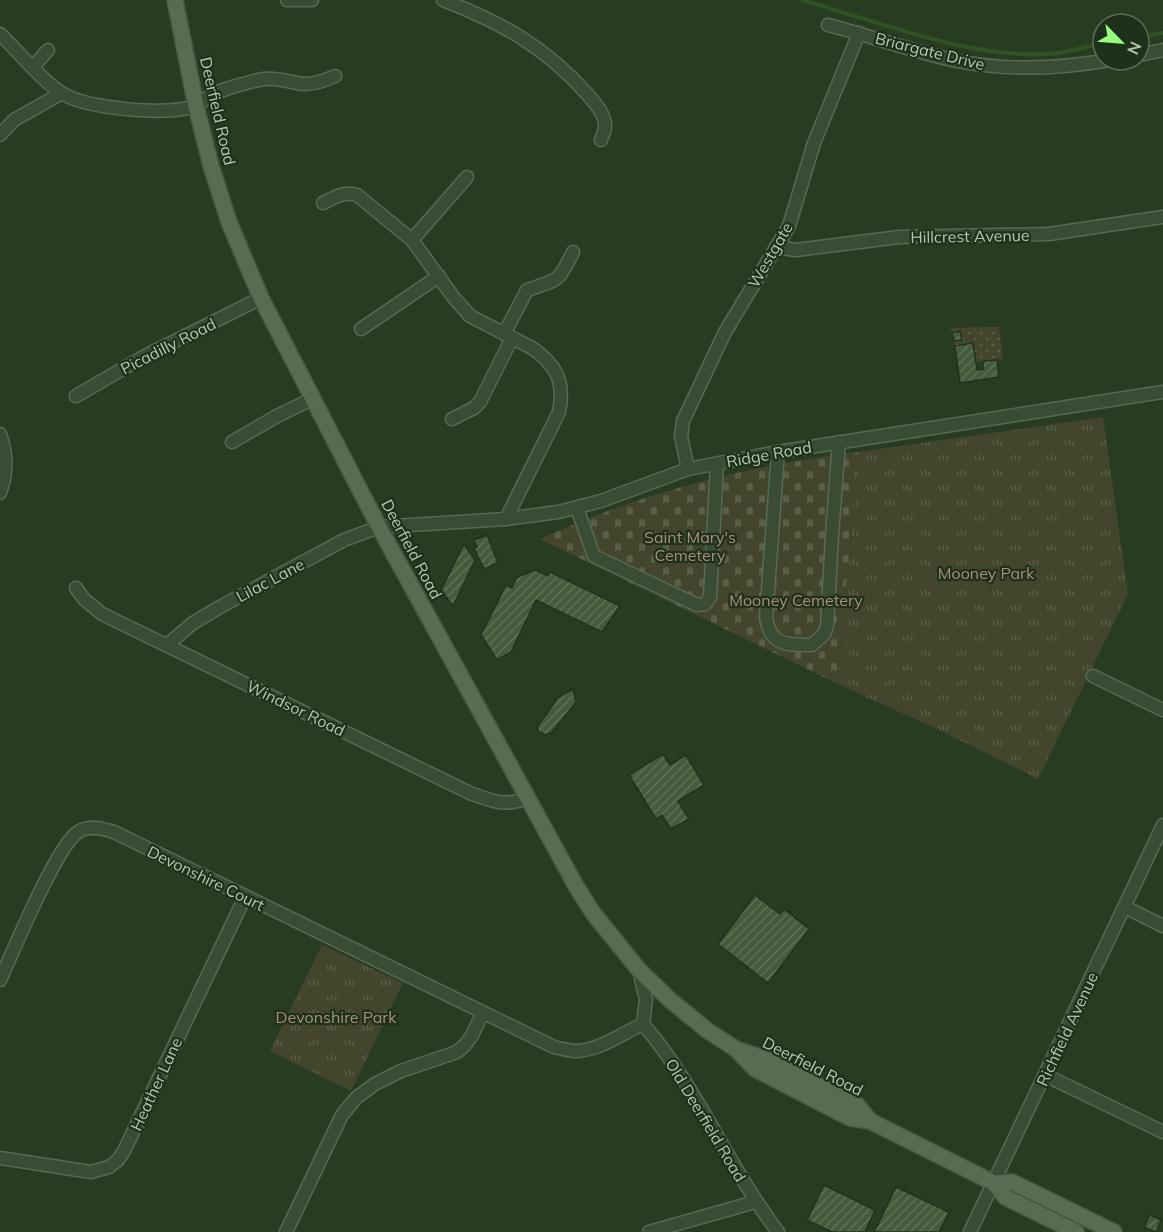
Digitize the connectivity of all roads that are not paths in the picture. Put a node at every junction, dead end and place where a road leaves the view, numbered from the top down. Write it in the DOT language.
graph roads {
  1 [pos="175,0"];
  2 [pos="287,0"];
  3 [pos="312,0"];
  4 [pos="443,0"];
  5 [pos="828,25"];
  6 [pos="859,33"];
  7 [pos="0,34"];
  8 [pos="48,50"];
  9 [pos="1091,62"];
  10 [pos="33,67"];
  11 [pos="335,76"];
  12 [pos="62,93"];
  13 [pos="196,106"];
  14 [pos="0,135"];
  15 [pos="601,140"];
  16 [pos="466,177"];
  17 [pos="323,203"];
  18 [pos="1163,217"];
  19 [pos="412,240"];
  20 [pos="776,248"];
  21 [pos="573,252"];
  22 [pos="440,276"];
  23 [pos="261,298"];
  24 [pos="361,329"];
  25 [pos="508,336"];
  26 [pos="1163,392"];
  27 [pos="76,396"];
  28 [pos="312,399"];
  29 [pos="452,419"];
  30 [pos="0,434"];
  31 [pos="232,442"];
  32 [pos="839,442"];
  33 [pos="778,452"];
  34 [pos="717,463"];
  35 [pos="688,469"];
  36 [pos="0,493"];
  37 [pos="577,508"];
  38 [pos="506,519"];
  39 [pos="380,527"];
  40 [pos="76,588"];
  41 [pos="167,645"];
  42 [pos="1093,676"];
  43 [pos="1163,710"];
  44 [pos="527,799"];
  45 [pos="1163,825"];
  46 [pos="245,897"];
  47 [pos="1125,907"];
  48 [pos="1163,926"];
  49 [pos="639,970"];
  50 [pos="0,980"];
  51 [pos="483,1013"];
  52 [pos="643,1024"];
  53 [pos="1045,1075"];
  54 [pos="1163,1132"];
  55 [pos="0,1158"];
  56 [pos="994,1182"];
  57 [pos="755,1202"];
  58 [pos="286,1232"];
  59 [pos="649,1232"];
  60 [pos="778,1232"];
  61 [pos="970,1232"];
  62 [pos="1076,1232"];
  63 [pos="1114,1232"];
  1 -- 13 [label="main road, Deerfield Road"];
  2 -- 3 [label="street"];
  4 -- 15 [label="street"];
  5 -- 6 [label="street"];
  6 -- 9 [label="street, Briargate Drive"];
  6 -- 20 [label="street, Westgate"];
  7 -- 10 [label="street"];
  8 -- 10 [label="street"];
  10 -- 12 [label="street"];
  11 -- 13 [label="street"];
  12 -- 13 [label="street"];
  12 -- 14 [label="street"];
  13 -- 23 [label="main road, Deerfield Road"];
  16 -- 19 [label="street"];
  17 -- 19 [label="street"];
  18 -- 20 [label="street, Hillcrest Avenue"];
  19 -- 22 [label="street"];
  20 -- 35 [label="street, Westgate"];
  21 -- 25 [label="street"];
  22 -- 24 [label="street"];
  22 -- 25 [label="street"];
  23 -- 27 [label="street, Picadilly Road"];
  23 -- 28 [label="main road, Deerfield Road"];
  25 -- 29 [label="street"];
  25 -- 38 [label="street"];
  26 -- 32 [label="street, Ridge Road"];
  28 -- 31 [label="street"];
  28 -- 39 [label="main road, Deerfield Road"];
  30 -- 36 [label="street"];
  32 -- 33 [label="street, Ridge Road"];
  32 -- 33 [label="street"];
  33 -- 34 [label="street, Ridge Road"];
  34 -- 35 [label="street, Ridge Road"];
  34 -- 37 [label="street"];
  35 -- 37 [label="street, Ridge Road"];
  37 -- 38 [label="street, Ridge Road"];
  38 -- 39 [label="street, Ridge Road"];
  39 -- 41 [label="street, Lilac Lane"];
  39 -- 44 [label="main road, Deerfield Road"];
  40 -- 41 [label="street, Windsor Road"];
  41 -- 44 [label="street, Windsor Road"];
  42 -- 43 [label="street"];
  44 -- 49 [label="main road, Deerfield Road"];
  45 -- 47 [label="street, Richfield Avenue"];
  46 -- 50 [label="street, Devonshire Court"];
  46 -- 51 [label="street, Devonshire Court"];
  46 -- 55 [label="street, Heather Lane"];
  47 -- 48 [label="street"];
  47 -- 53 [label="street, Richfield Avenue"];
  49 -- 52 [label="street"];
  49 -- 56 [label="main road, Deerfield Road"];
  51 -- 52 [label="street, Devonshire Court"];
  51 -- 58 [label="street"];
  52 -- 57 [label="street, Old Deerfield Road"];
  53 -- 54 [label="street"];
  53 -- 56 [label="street, Richfield Avenue"];
  56 -- 61 [label="street, Richfield Avenue"];
  56 -- 62 [label="main road, Deerfield Road"];
  56 -- 63 [label="main road, Deerfield Road"];
  57 -- 59 [label="street"];
  57 -- 60 [label="street, Old Deerfield Road"];
}
